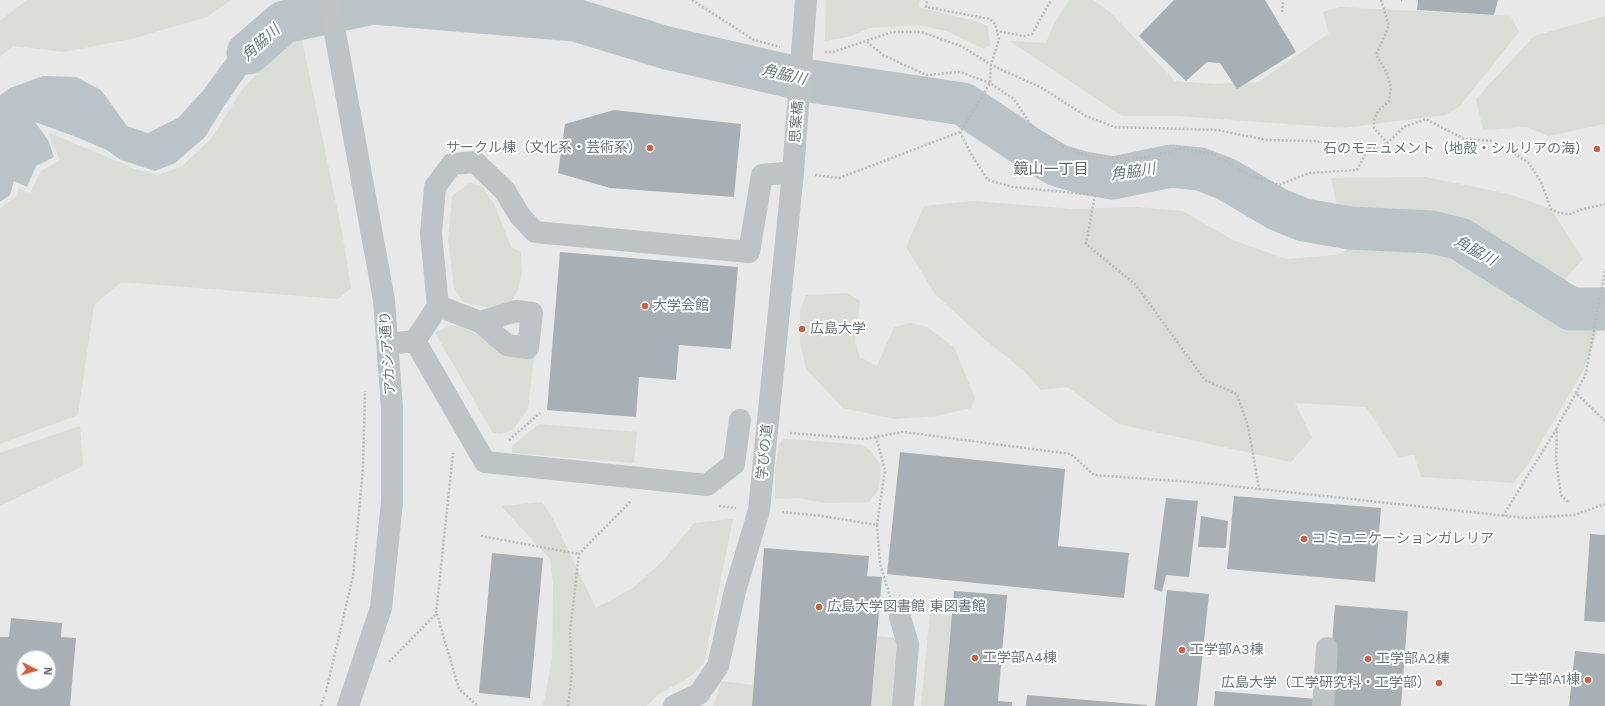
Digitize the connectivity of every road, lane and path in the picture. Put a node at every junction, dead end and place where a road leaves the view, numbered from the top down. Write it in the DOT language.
graph roads {
  1 [pos="329,0"];
  2 [pos="692,0"];
  3 [pos="806,0"];
  4 [pos="927,0"];
  5 [pos="1051,0"];
  6 [pos="1284,0"];
  7 [pos="1381,0"];
  8 [pos="1282,12"];
  9 [pos="996,30"];
  10 [pos="867,42"];
  11 [pos="781,48"];
  12 [pos="818,51"];
  13 [pos="992,65"];
  14 [pos="990,83"];
  15 [pos="960,132"];
  16 [pos="1387,143"];
  17 [pos="1369,147"];
  18 [pos="793,172"];
  19 [pos="1605,204"];
  20 [pos="1605,271"];
  21 [pos="438,306"];
  22 [pos="480,322"];
  23 [pos="415,341"];
  24 [pos="388,344"];
  25 [pos="366,390"];
  26 [pos="1576,393"];
  27 [pos="540,413"];
  28 [pos="740,420"];
  29 [pos="1605,421"];
  30 [pos="1557,427"];
  31 [pos="768,431"];
  32 [pos="876,437"];
  33 [pos="453,452"];
  34 [pos="485,462"];
  35 [pos="1259,489"];
  36 [pos="636,495"];
  37 [pos="1568,502"];
  38 [pos="1605,504"];
  39 [pos="713,505"];
  40 [pos="759,510"];
  41 [pos="1502,516"];
  42 [pos="877,525"];
  43 [pos="481,536"];
  44 [pos="579,554"];
  45 [pos="436,614"];
  46 [pos="900,617"];
  47 [pos="1327,648"];
  48 [pos="387,664"];
  49 [pos="321,706"];
  50 [pos="348,706"];
  51 [pos="478,706"];
  52 [pos="568,706"];
  53 [pos="674,706"];
  54 [pos="903,706"];
  55 [pos="1323,706"];
  1 -- 24 [label="street, アカシア通り"];
  2 -- 11 [label="path"];
  3 -- 18 [label="street, 思案橋, bridge"];
  4 -- 9 [label="path"];
  5 -- 9 [label="path"];
  6 -- 8 [label="path"];
  7 -- 16 [label="path"];
  9 -- 13 [label="path"];
  10 -- 12 [label="path"];
  10 -- 13 [label="path"];
  10 -- 14 [label="path"];
  13 -- 14 [label="path"];
  13 -- 17 [label="path"];
  14 -- 15 [label="path"];
  14 -- 17 [label="path"];
  15 -- 18 [label="path"];
  15 -- 35 [label="path"];
  16 -- 17 [label="path"];
  16 -- 19 [label="path"];
  18 -- 21 [label="street"];
  18 -- 31 [label="street, 学びの道"];
  20 -- 26 [label="path"];
  21 -- 22 [label="street"];
  21 -- 23 [label="street"];
  23 -- 24 [label="street"];
  23 -- 34 [label="street"];
  24 -- 50 [label="street, アカシア通り"];
  25 -- 49 [label="path"];
  26 -- 29 [label="path"];
  26 -- 30 [label="path"];
  27 -- 34 [label="path"];
  28 -- 34 [label="street"];
  30 -- 37 [label="path"];
  30 -- 41 [label="path"];
  31 -- 32 [label="path"];
  31 -- 40 [label="street, 学びの道"];
  32 -- 35 [label="path"];
  32 -- 42 [label="path"];
  33 -- 45 [label="path"];
  35 -- 41 [label="path"];
  36 -- 44 [label="path"];
  38 -- 41 [label="path"];
  39 -- 40 [label="path"];
  40 -- 42 [label="path"];
  40 -- 53 [label="street, 学びの道"];
  42 -- 46 [label="path"];
  43 -- 44 [label="path"];
  44 -- 52 [label="path"];
  45 -- 48 [label="path"];
  45 -- 51 [label="path"];
  46 -- 54 [label="street"];
  47 -- 55 [label="street"];
}
